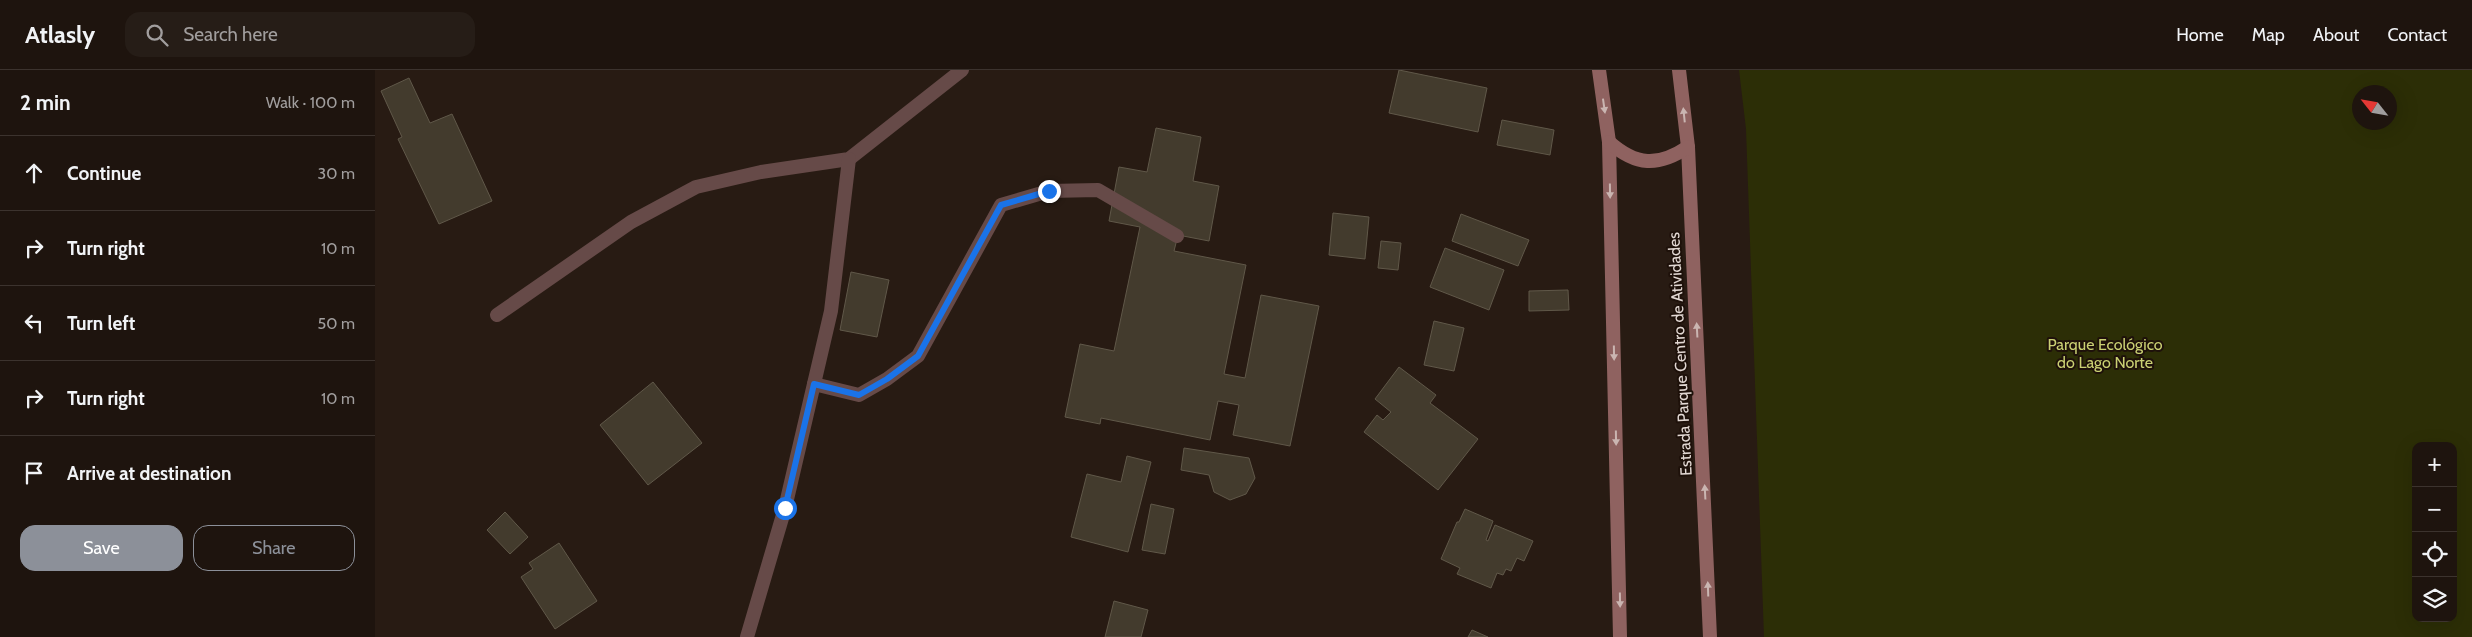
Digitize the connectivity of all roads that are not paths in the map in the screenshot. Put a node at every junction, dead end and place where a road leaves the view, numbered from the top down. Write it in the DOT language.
graph roads {
  1 [pos="962,70"];
  2 [pos="1599,70"];
  3 [pos="1679,70"];
  4 [pos="1609,142"];
  5 [pos="1687,147"];
  6 [pos="849,159"];
  7 [pos="1177,236"];
  8 [pos="497,315"];
  9 [pos="814,384"];
  10 [pos="747,637"];
  11 [pos="1621,637"];
  12 [pos="1710,637"];
  1 -- 6 [label="street"];
  2 -- 4 [label="main road, one-way"];
  5 -- 3 [label="main road, Estrada Parque Centro de Atividades, one-way"];
  4 -- 5 [label="main road"];
  4 -- 11 [label="main road, one-way"];
  12 -- 5 [label="main road, Estrada Parque Centro de Atividades, one-way"];
  6 -- 8 [label="street"];
  6 -- 9 [label="street"];
  7 -- 9 [label="street"];
  9 -- 10 [label="street"];
}
